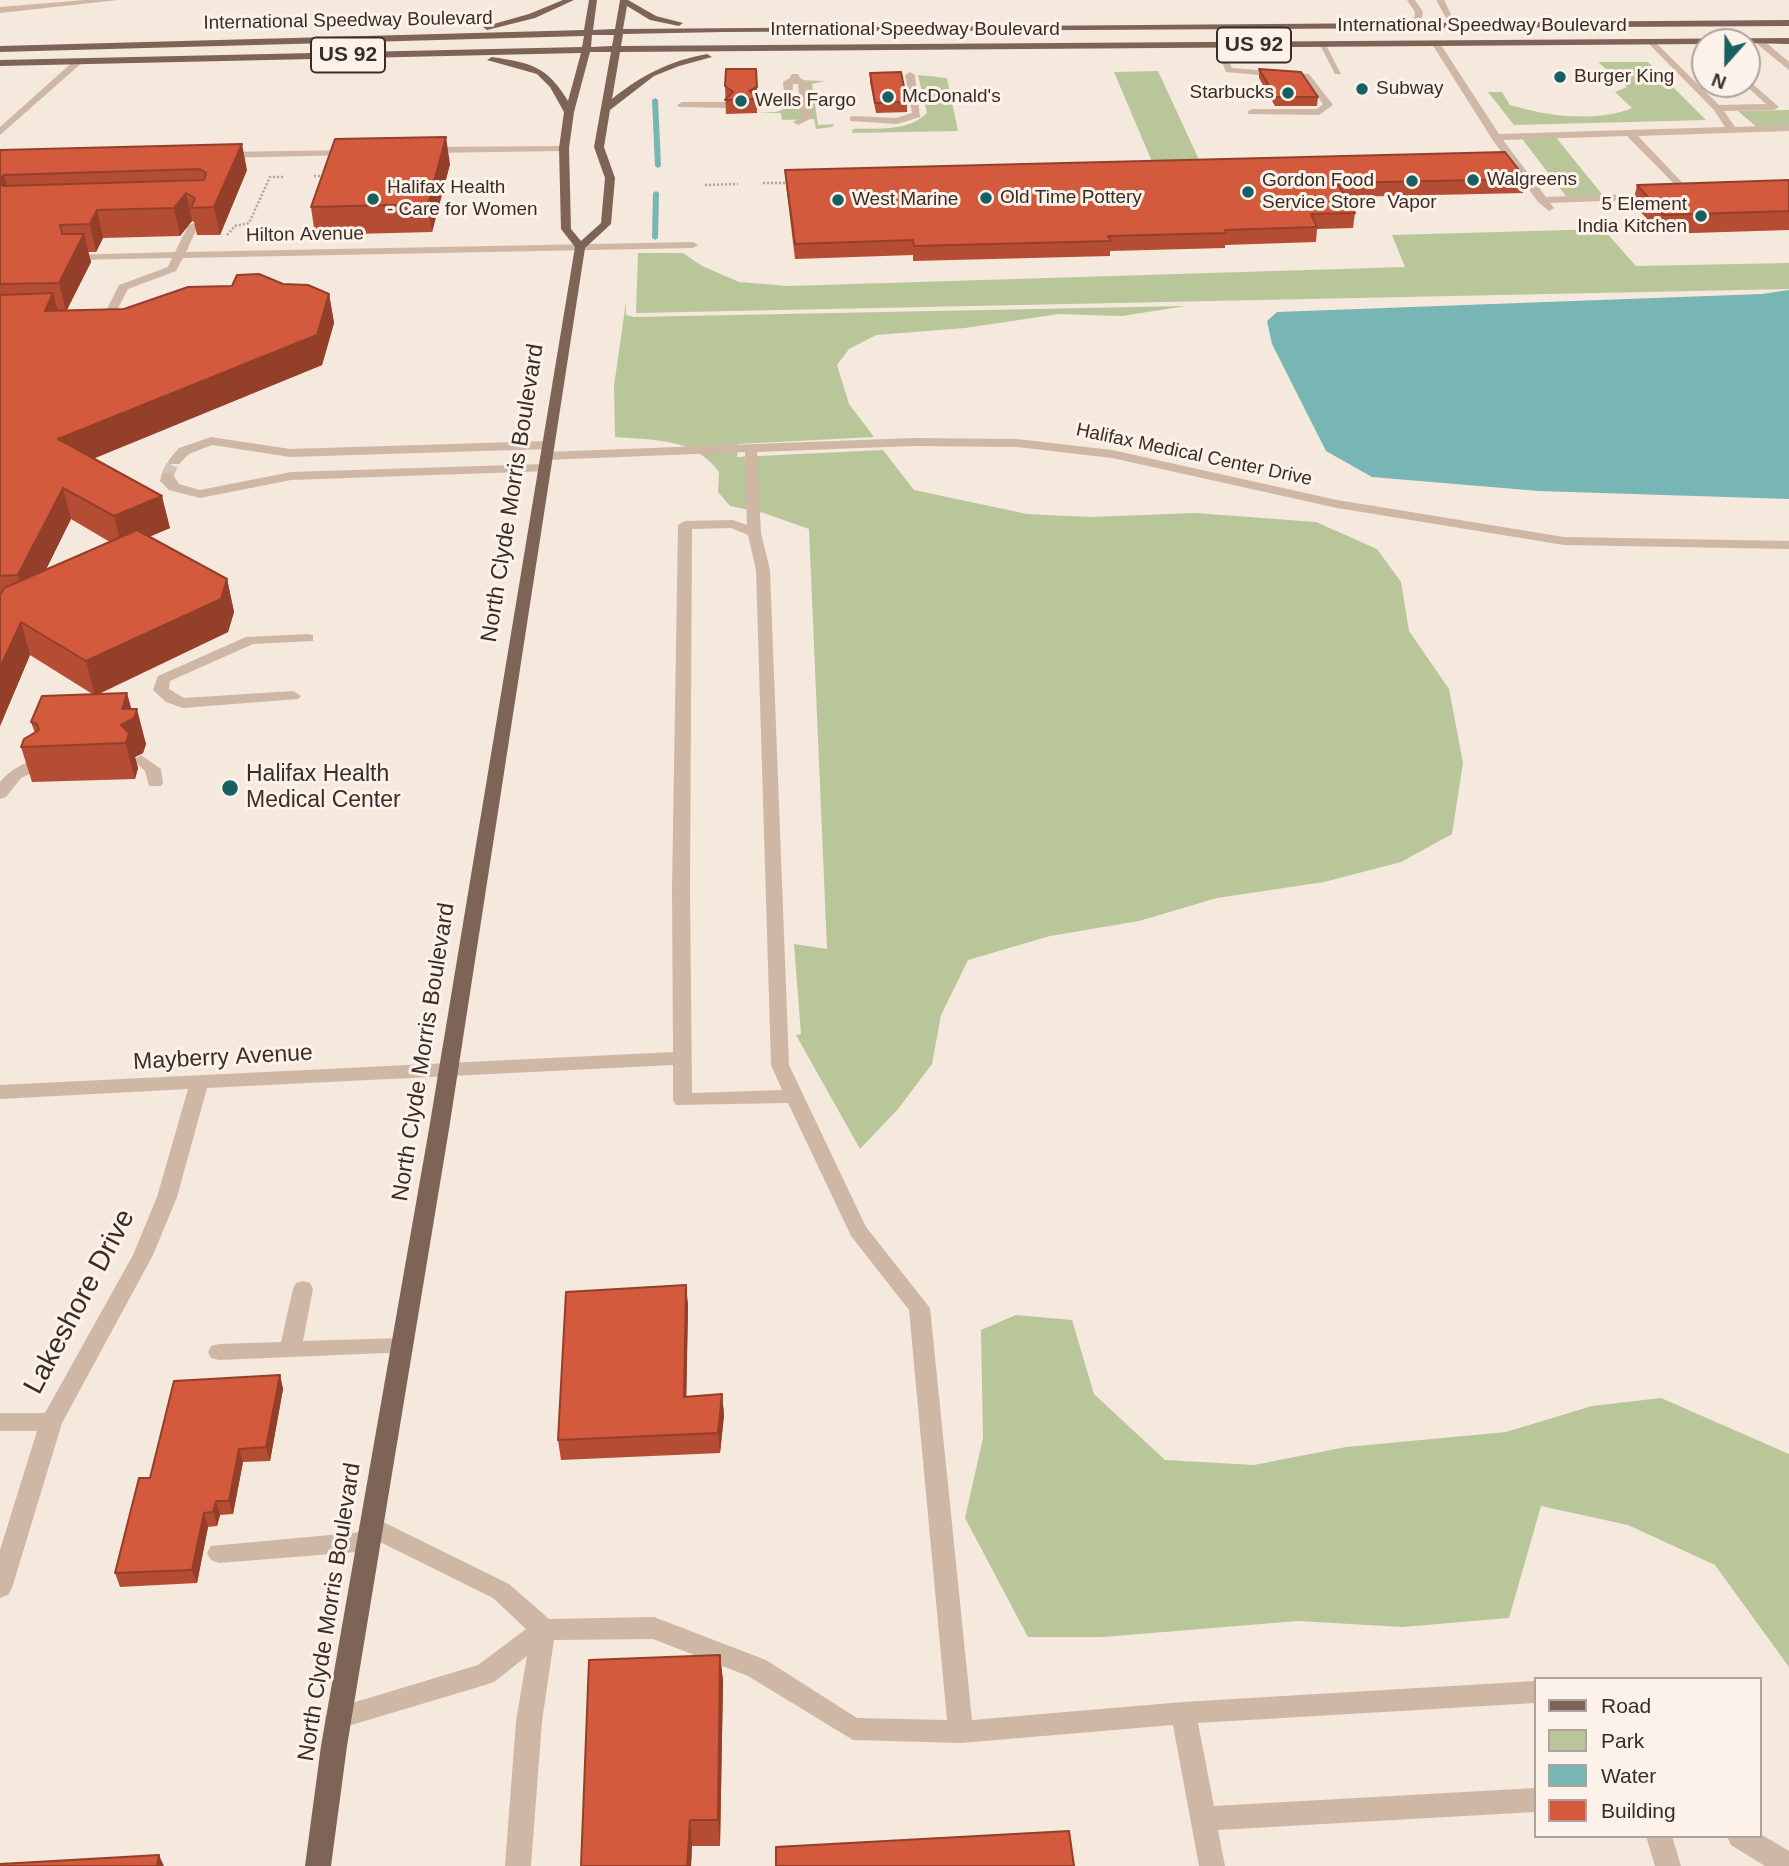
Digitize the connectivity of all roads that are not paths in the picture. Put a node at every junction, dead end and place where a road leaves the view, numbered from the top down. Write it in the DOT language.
graph roads {
  1 [pos="114,0"];
  2 [pos="570,0"];
  3 [pos="593,0"];
  4 [pos="1411,0"];
  5 [pos="1440,0"];
  6 [pos="624,1"];
  7 [pos="0,10"];
  8 [pos="1789,23"];
  9 [pos="1539,24"];
  10 [pos="1411,25"];
  11 [pos="1454,25"];
  12 [pos="724,29"];
  13 [pos="619,32"];
  14 [pos="588,33"];
  15 [pos="425,36"];
  16 [pos="1761,41"];
  17 [pos="1789,41"];
  18 [pos="1652,42"];
  19 [pos="1691,42"];
  20 [pos="1761,42"];
  21 [pos="1436,44"];
  22 [pos="1482,44"];
  23 [pos="1217,45"];
  24 [pos="1322,45"];
  25 [pos="1145,46"];
  26 [pos="787,48"];
  27 [pos="0,49"];
  28 [pos="618,49"];
  29 [pos="586,50"];
  30 [pos="79,61"];
  31 [pos="0,63"];
  32 [pos="1787,63"];
  33 [pos="1338,72"];
  34 [pos="910,75"];
  35 [pos="1761,95"];
  36 [pos="757,104"];
  37 [pos="682,105"];
  38 [pos="726,105"];
  39 [pos="1717,108"];
  40 [pos="604,110"];
  41 [pos="569,112"];
  42 [pos="1252,112"];
  43 [pos="841,115"];
  44 [pos="798,122"];
  45 [pos="1789,128"];
  46 [pos="1732,130"];
  47 [pos="0,132"];
  48 [pos="1630,133"];
  49 [pos="1495,137"];
  50 [pos="564,148"];
  51 [pos="409,151"];
  52 [pos="367,152"];
  53 [pos="209,155"];
  54 [pos="1689,195"];
  55 [pos="1703,195"];
  56 [pos="1663,196"];
  57 [pos="1676,196"];
  58 [pos="1542,200"];
  59 [pos="1550,211"];
  60 [pos="193,226"];
  61 [pos="693,245"];
  62 [pos="580,247"];
  63 [pos="179,255"];
  64 [pos="73,257"];
  65 [pos="82,317"];
  66 [pos="751,450"];
  67 [pos="271,451"];
  68 [pos="546,456"];
  69 [pos="174,461"];
  70 [pos="167,476"];
  71 [pos="242,486"];
  72 [pos="754,533"];
  73 [pos="1789,545"];
  74 [pos="308,638"];
  75 [pos="293,696"];
  76 [pos="141,760"];
  77 [pos="39,764"];
  78 [pos="155,783"];
  79 [pos="0,794"];
  80 [pos="682,1058"];
  81 [pos="448,1071"];
  82 [pos="199,1083"];
  83 [pos="0,1092"];
  84 [pos="795,1096"];
  85 [pos="303,1289"];
  86 [pos="401,1346"];
  87 [pos="290,1350"];
  88 [pos="219,1352"];
  89 [pos="0,1422"];
  90 [pos="51,1422"];
  91 [pos="370,1534"];
  92 [pos="219,1553"];
  93 [pos="0,1588"];
  94 [pos="544,1630"];
  95 [pos="1534,1692"];
  96 [pos="1183,1713"];
  97 [pos="338,1718"];
  98 [pos="961,1732"];
  99 [pos="1534,1800"];
  100 [pos="1203,1819"];
  101 [pos="1659,1838"];
  102 [pos="1743,1838"];
  103 [pos="318,1866"];
  104 [pos="518,1866"];
  105 [pos="1212,1866"];
  106 [pos="1668,1866"];
  107 [pos="1789,1866"];
  1 -- 7 [label="street"];
  2 -- 15 [label="main road"];
  3 -- 14 [label="main road"];
  4 -- 10 [label="street"];
  5 -- 11 [label="street"];
  6 -- 12 [label="main road"];
  6 -- 13 [label="main road"];
  8 -- 9 [label="main road, International Speedway Boulevard / US 92"];
  9 -- 11 [label="main road, International Speedway Boulevard / US 92"];
  9 -- 22 [label="main road"];
  10 -- 11 [label="main road, International Speedway Boulevard / US 92"];
  10 -- 12 [label="main road, International Speedway Boulevard / US 92"];
  11 -- 25 [label="main road"];
  12 -- 13 [label="main road, International Speedway Boulevard / US 92"];
  13 -- 14 [label="main road, International Speedway Boulevard / US 92"];
  13 -- 28 [label="main road"];
  14 -- 15 [label="main road, International Speedway Boulevard / US 92"];
  14 -- 29 [label="main road"];
  15 -- 27 [label="main road, International Speedway Boulevard / US 92"];
  16 -- 17 [label="main road, International Speedway Boulevard / US 92"];
  18 -- 19 [label="main road, International Speedway Boulevard / US 92"];
  18 -- 22 [label="main road, International Speedway Boulevard / US 92"];
  18 -- 39 [label="street"];
  20 -- 32 [label="street"];
  21 -- 22 [label="main road, International Speedway Boulevard / US 92"];
  21 -- 24 [label="main road, International Speedway Boulevard / US 92"];
  21 -- 49 [label="street"];
  23 -- 24 [label="main road, International Speedway Boulevard / US 92"];
  23 -- 25 [label="main road, International Speedway Boulevard / US 92"];
  23 -- 42 [label="street"];
  24 -- 33 [label="street"];
  25 -- 26 [label="main road, International Speedway Boulevard / US 92"];
  26 -- 28 [label="main road, International Speedway Boulevard / US 92"];
  26 -- 40 [label="main road"];
  28 -- 29 [label="main road, International Speedway Boulevard / US 92"];
  28 -- 40 [label="main road"];
  29 -- 30 [label="main road, International Speedway Boulevard / US 92"];
  29 -- 41 [label="main road"];
  30 -- 31 [label="main road, International Speedway Boulevard / US 92"];
  30 -- 41 [label="main road"];
  30 -- 47 [label="street"];
  34 -- 43 [label="street"];
  35 -- 39 [label="street"];
  36 -- 44 [label="street"];
  37 -- 38 [label="street"];
  39 -- 46 [label="street"];
  40 -- 62 [label="main road"];
  41 -- 50 [label="main road"];
  45 -- 46 [label="street"];
  46 -- 48 [label="street"];
  48 -- 49 [label="street"];
  48 -- 54 [label="street"];
  49 -- 58 [label="street"];
  50 -- 51 [label="street"];
  50 -- 62 [label="main road"];
  52 -- 53 [label="street"];
  54 -- 55 [label="street"];
  54 -- 57 [label="street"];
  56 -- 58 [label="street"];
  58 -- 59 [label="street"];
  60 -- 63 [label="street"];
  61 -- 62 [label="street, Hilton Avenue"];
  62 -- 63 [label="street, Hilton Avenue"];
  62 -- 68 [label="main road, North Clyde Morris Boulevard"];
  63 -- 64 [label="street, Hilton Avenue"];
  63 -- 65 [label="street"];
  66 -- 68 [label="street, Halifax Medical Center Drive"];
  66 -- 72 [label="street"];
  66 -- 73 [label="street, Halifax Medical Center Drive"];
  67 -- 68 [label="street"];
  67 -- 69 [label="street"];
  67 -- 71 [label="street"];
  68 -- 71 [label="street"];
  68 -- 81 [label="main road, North Clyde Morris Boulevard"];
  70 -- 71 [label="street"];
  72 -- 80 [label="street"];
  72 -- 84 [label="street"];
  74 -- 75 [label="street"];
  76 -- 78 [label="street"];
  77 -- 79 [label="street"];
  80 -- 81 [label="street, Mayberry Avenue"];
  80 -- 84 [label="street"];
  81 -- 82 [label="street, Mayberry Avenue"];
  81 -- 86 [label="main road, North Clyde Morris Boulevard"];
  82 -- 83 [label="street, Mayberry Avenue"];
  82 -- 90 [label="street, Lakeshore Drive"];
  84 -- 98 [label="street"];
  85 -- 87 [label="street"];
  86 -- 87 [label="street"];
  86 -- 91 [label="main road, North Clyde Morris Boulevard"];
  87 -- 88 [label="street"];
  89 -- 90 [label="street"];
  90 -- 93 [label="street, Lakeshore Drive"];
  91 -- 92 [label="street"];
  91 -- 94 [label="street"];
  91 -- 97 [label="main road, North Clyde Morris Boulevard"];
  94 -- 97 [label="street"];
  94 -- 98 [label="street"];
  94 -- 104 [label="street"];
  95 -- 96 [label="street"];
  96 -- 98 [label="street"];
  96 -- 100 [label="street"];
  97 -- 103 [label="main road, North Clyde Morris Boulevard"];
  99 -- 100 [label="street"];
  100 -- 105 [label="street"];
  101 -- 106 [label="street"];
  102 -- 107 [label="street"];
}
